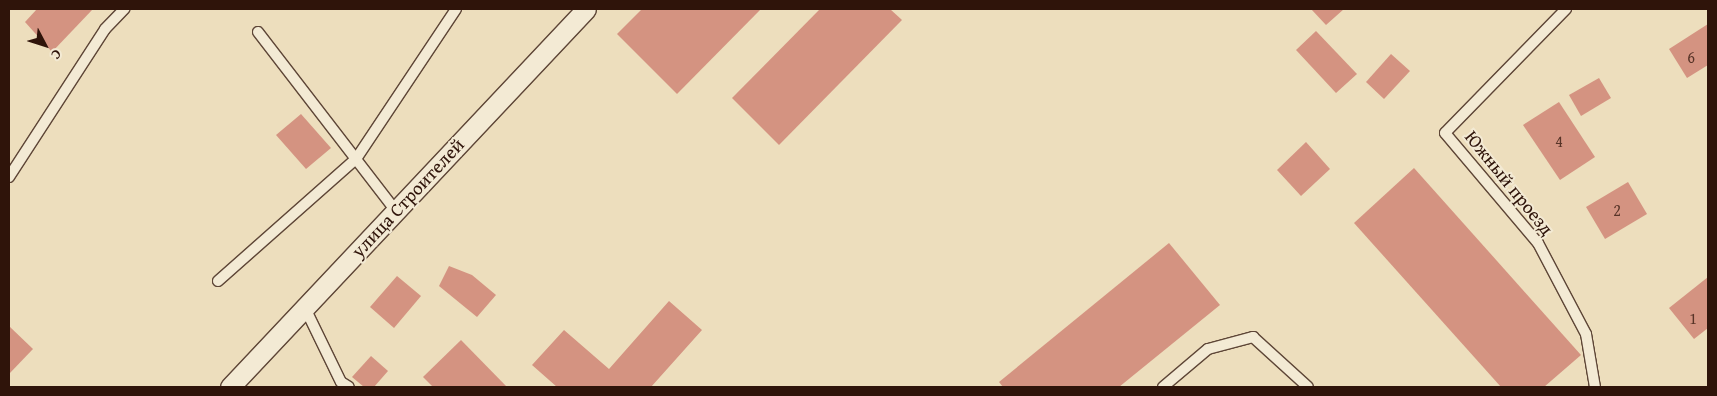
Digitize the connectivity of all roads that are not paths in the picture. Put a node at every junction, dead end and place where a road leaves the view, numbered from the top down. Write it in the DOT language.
graph roads {
  1 [pos="124,9"];
  2 [pos="456,9"];
  3 [pos="586,9"];
  4 [pos="1566,9"];
  5 [pos="258,32"];
  6 [pos="356,159"];
  7 [pos="9,177"];
  8 [pos="396,211"];
  9 [pos="218,281"];
  10 [pos="304,308"];
  11 [pos="230,387"];
  12 [pos="349,387"];
  13 [pos="1163,387"];
  14 [pos="1308,387"];
  15 [pos="1595,387"];
  1 -- 7 [label="lane"];
  2 -- 6 [label="lane"];
  3 -- 8 [label="street, улица Строителей"];
  4 -- 15 [label="lane, Южный проезд"];
  5 -- 6 [label="lane"];
  6 -- 8 [label="lane"];
  6 -- 9 [label="lane"];
  8 -- 10 [label="street, улица Строителей"];
  10 -- 11 [label="street, улица Строителей"];
  10 -- 12 [label="lane"];
  13 -- 14 [label="lane"];
}
